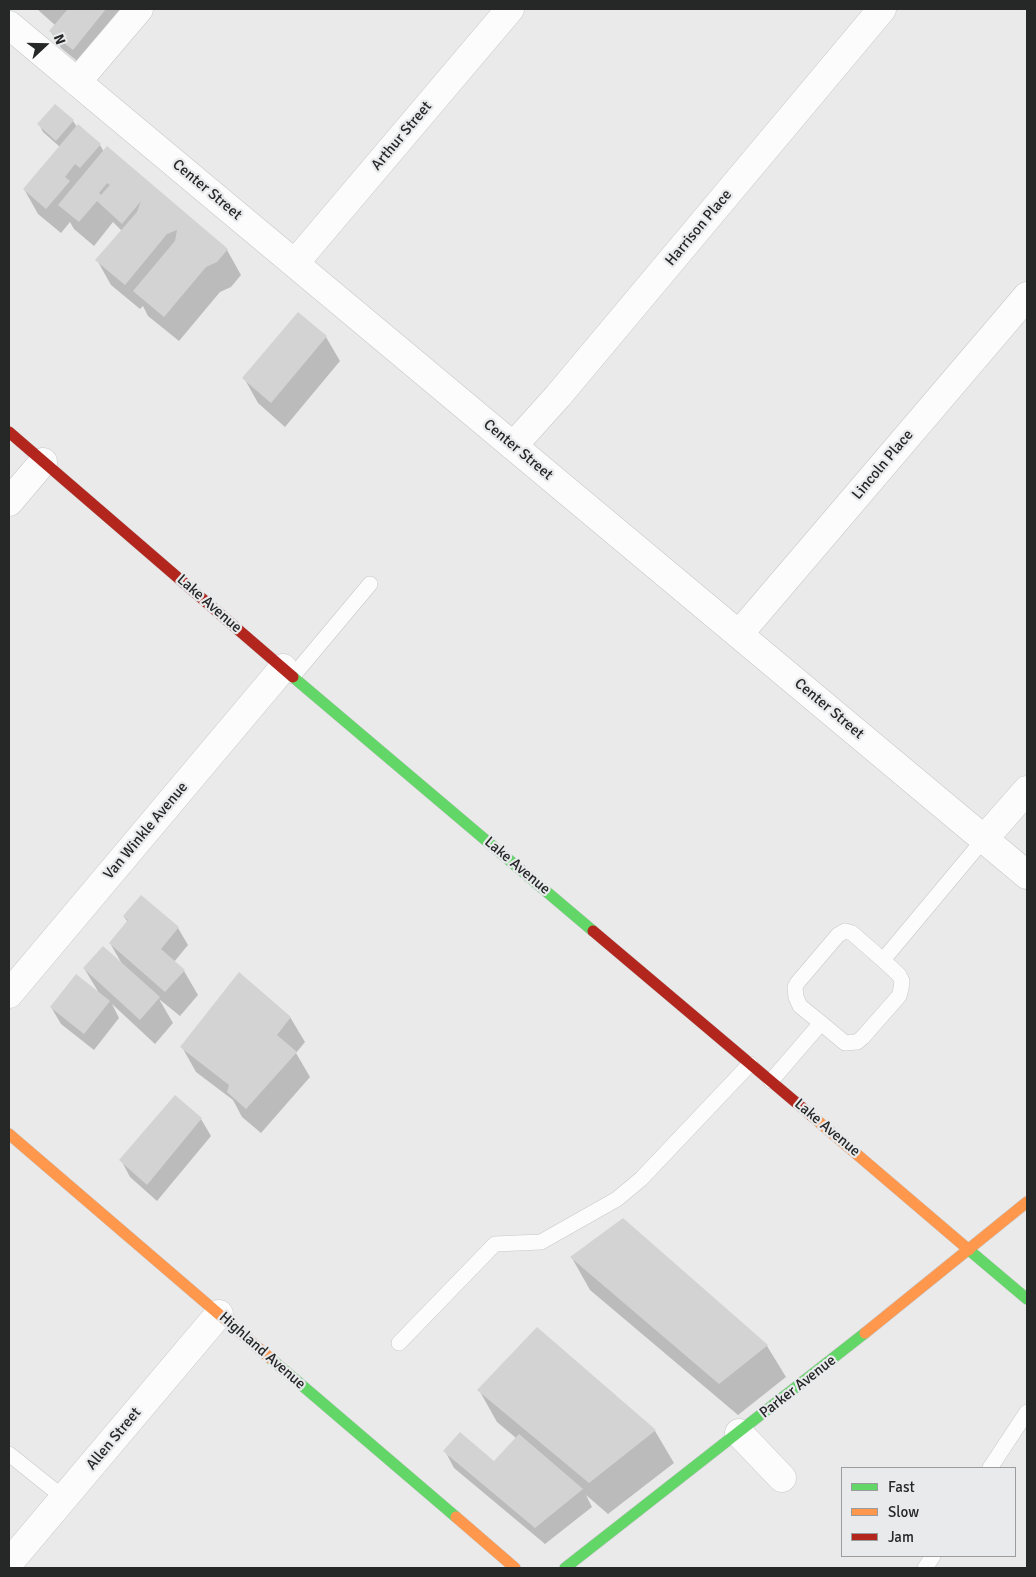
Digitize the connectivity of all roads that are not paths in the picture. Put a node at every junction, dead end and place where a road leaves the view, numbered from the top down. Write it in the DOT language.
graph roads {
  1 [pos="139,9"];
  2 [pos="510,9"];
  3 [pos="882,9"];
  4 [pos="9,25"];
  5 [pos="77,82"];
  6 [pos="294,263"];
  7 [pos="1027,296"];
  8 [pos="9,432"];
  9 [pos="513,446"];
  10 [pos="43,462"];
  11 [pos="9,502"];
  12 [pos="370,584"];
  13 [pos="739,634"];
  14 [pos="288,672"];
  15 [pos="1027,790"];
  16 [pos="984,839"];
  17 [pos="1027,875"];
  18 [pos="883,960"];
  19 [pos="9,994"];
  20 [pos="820,1023"];
  21 [pos="750,1064"];
  22 [pos="770,1080"];
  23 [pos="9,1134"];
  24 [pos="1027,1202"];
  25 [pos="970,1249"];
  26 [pos="1027,1299"];
  27 [pos="219,1314"];
  28 [pos="398,1343"];
  29 [pos="1027,1412"];
  30 [pos="739,1433"];
  31 [pos="9,1454"];
  32 [pos="991,1467"];
  33 [pos="782,1478"];
  34 [pos="64,1498"];
  35 [pos="932,1557"];
  36 [pos="9,1563"];
  37 [pos="515,1568"];
  38 [pos="566,1568"];
  39 [pos="925,1568"];
  1 -- 5 [label="street"];
  2 -- 6 [label="street, Arthur Street"];
  3 -- 9 [label="street, Harrison Place"];
  4 -- 5 [label="street, Center Street"];
  5 -- 6 [label="street, Center Street"];
  6 -- 9 [label="street, Center Street"];
  7 -- 13 [label="street, Lincoln Place"];
  8 -- 10 [label="street, Lake Avenue"];
  9 -- 13 [label="street, Center Street"];
  10 -- 11 [label="street"];
  10 -- 14 [label="street, Lake Avenue"];
  12 -- 14 [label="lane"];
  13 -- 16 [label="street, Center Street"];
  14 -- 19 [label="street, Van Winkle Avenue"];
  14 -- 21 [label="street, Lake Avenue"];
  15 -- 16 [label="street"];
  16 -- 17 [label="street, Center Street"];
  16 -- 18 [label="lane"];
  18 -- 20 [label="lane"];
  18 -- 20 [label="lane"];
  20 -- 22 [label="lane"];
  21 -- 22 [label="street, Lake Avenue"];
  21 -- 28 [label="lane"];
  22 -- 25 [label="street, Lake Avenue"];
  23 -- 27 [label="street, Highland Avenue"];
  24 -- 25 [label="street, Parker Avenue"];
  25 -- 26 [label="street, Lake Avenue"];
  25 -- 30 [label="street, Parker Avenue"];
  27 -- 34 [label="street, Allen Street"];
  27 -- 37 [label="street, Highland Avenue"];
  29 -- 32 [label="lane"];
  30 -- 33 [label="street"];
  30 -- 38 [label="street, Parker Avenue"];
  31 -- 34 [label="lane"];
  34 -- 36 [label="street, Allen Street"];
  35 -- 39 [label="lane"];
}
